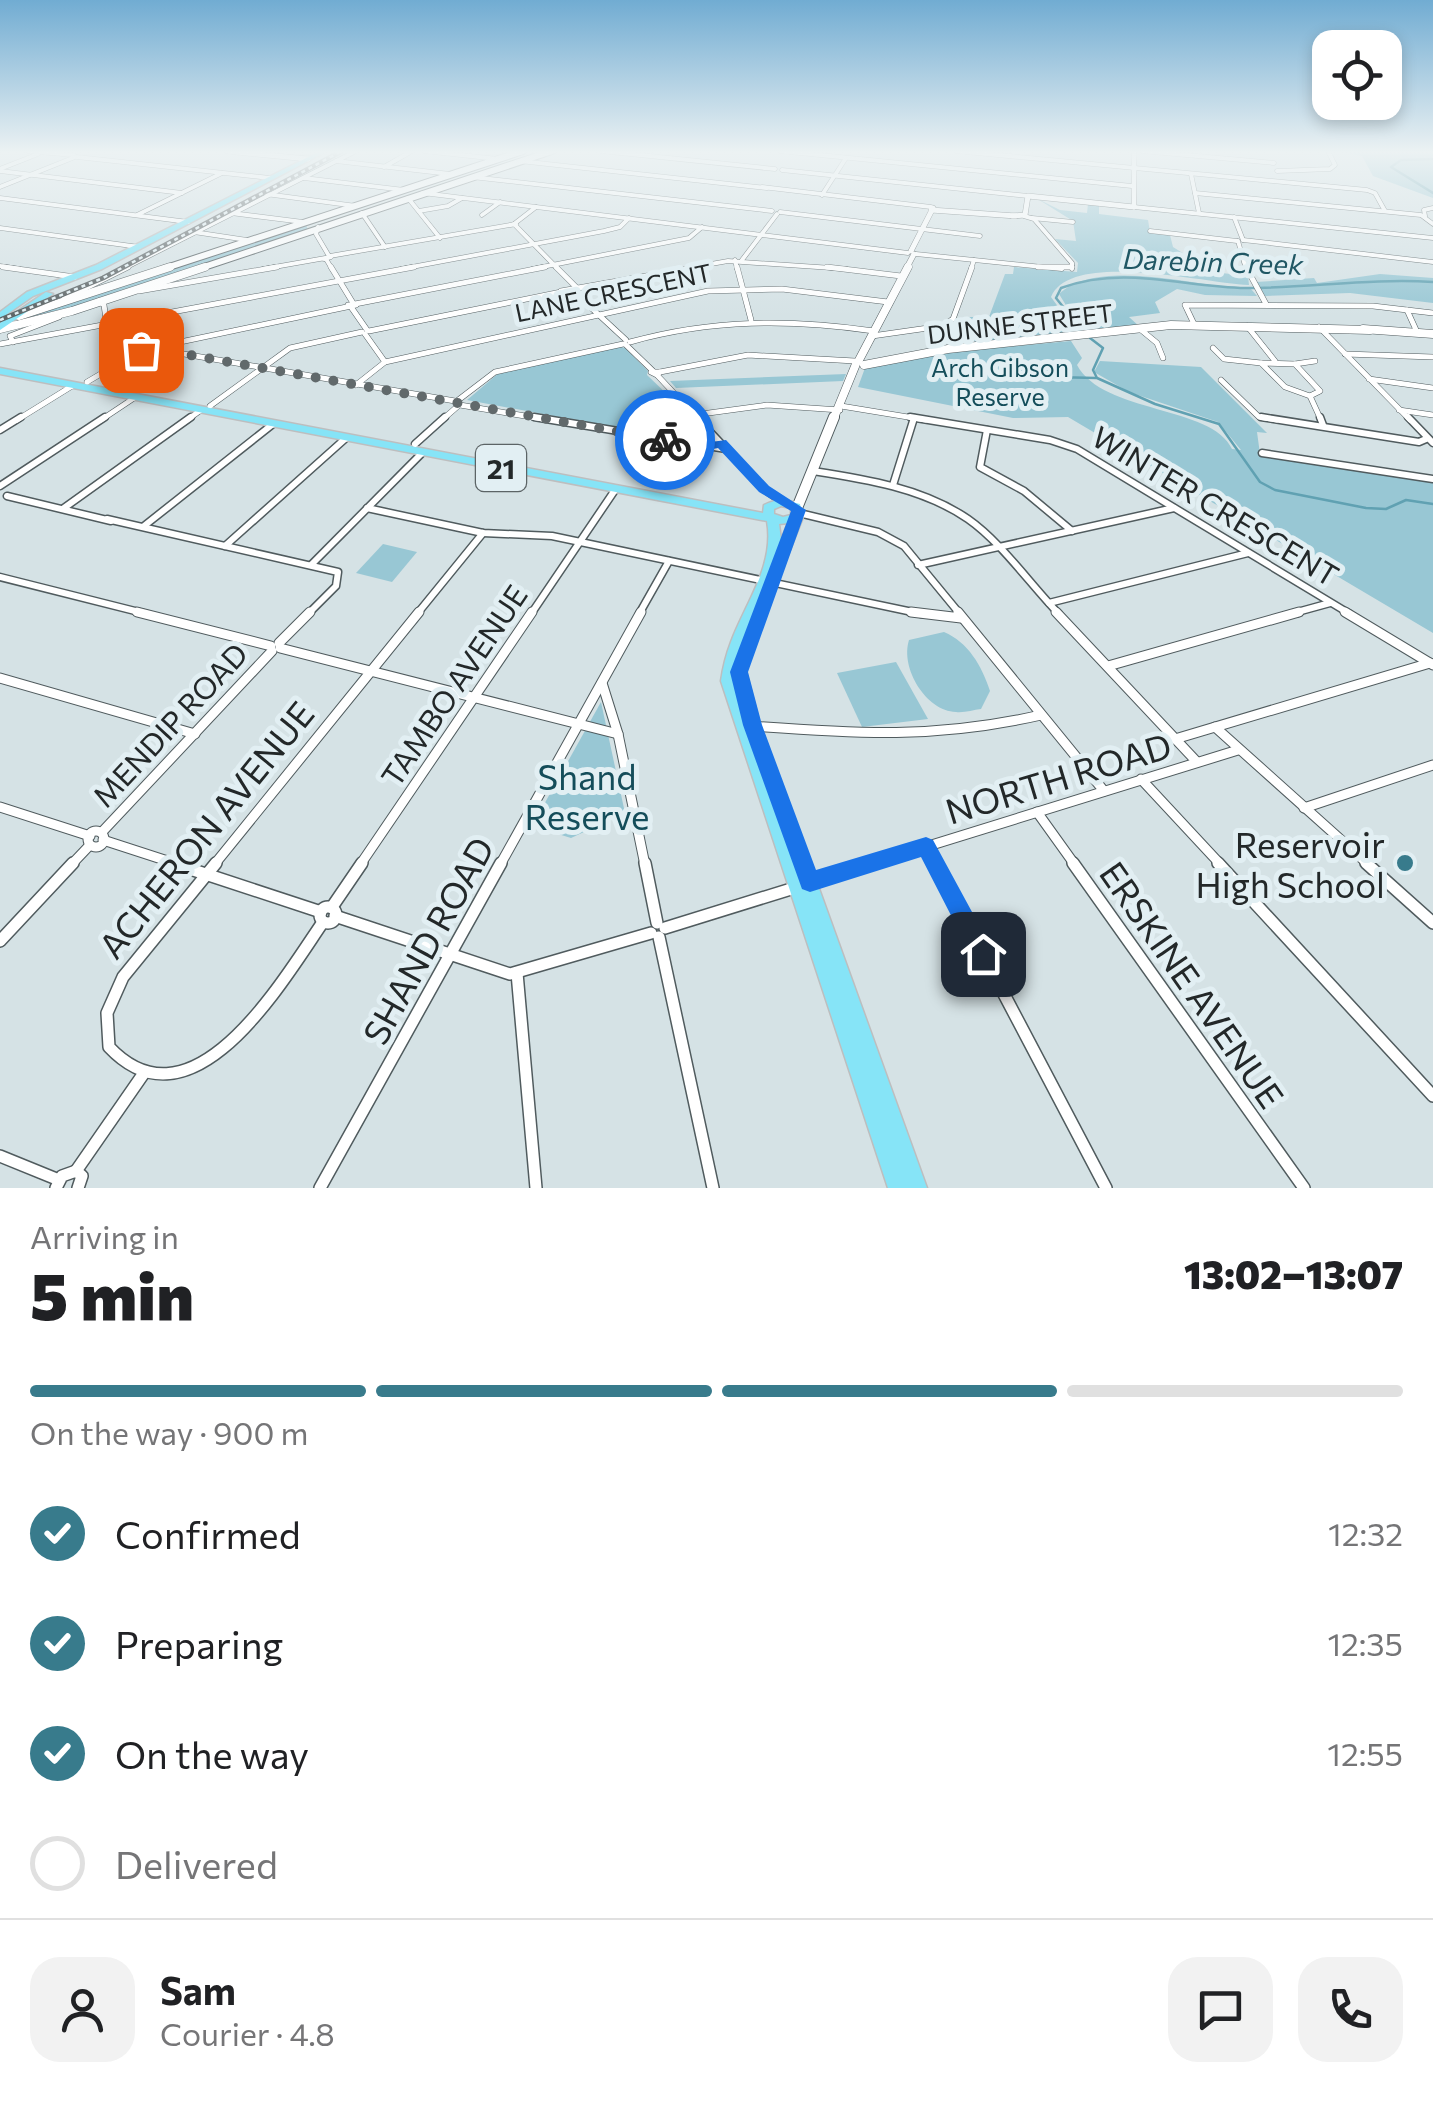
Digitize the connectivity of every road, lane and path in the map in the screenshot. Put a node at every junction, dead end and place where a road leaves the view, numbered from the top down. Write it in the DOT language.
graph roads {
  1 [pos="68,206"];
  2 [pos="155,206"];
  3 [pos="217,206"];
  4 [pos="242,206"];
  5 [pos="355,206"];
  6 [pos="377,206"];
  7 [pos="416,206"];
  8 [pos="445,206"];
  9 [pos="494,206"];
  10 [pos="532,206"];
  11 [pos="726,206"];
  12 [pos="920,206"];
  13 [pos="1030,206"];
  14 [pos="1138,206"];
  15 [pos="1197,206"];
  16 [pos="1330,206"];
  17 [pos="1382,206"];
  18 [pos="536,207"];
  19 [pos="932,208"];
  20 [pos="1433,208"];
  21 [pos="419,211"];
  22 [pos="231,212"];
  23 [pos="774,212"];
  24 [pos="1198,212"];
  25 [pos="1386,212"];
  26 [pos="362,213"];
  27 [pos="137,215"];
  28 [pos="482,215"];
  29 [pos="1029,217"];
  30 [pos="629,218"];
  31 [pos="1235,218"];
  32 [pos="1430,220"];
  33 [pos="188,222"];
  34 [pos="1073,222"];
  35 [pos="516,224"];
  36 [pos="304,227"];
  37 [pos="702,227"];
  38 [pos="0,228"];
  39 [pos="923,229"];
  40 [pos="317,231"];
  41 [pos="1150,231"];
  42 [pos="194,232"];
  43 [pos="759,234"];
  44 [pos="980,236"];
  45 [pos="440,238"];
  46 [pos="1433,238"];
  47 [pos="247,240"];
  48 [pos="1241,241"];
  49 [pos="532,244"];
  50 [pos="140,247"];
  51 [pos="385,248"];
  52 [pos="912,252"];
  53 [pos="327,258"];
  54 [pos="741,260"];
  55 [pos="974,260"];
  56 [pos="1433,262"];
  57 [pos="553,265"];
  58 [pos="0,266"];
  59 [pos="900,276"];
  60 [pos="80,277"];
  61 [pos="340,280"];
  62 [pos="152,286"];
  63 [pos="743,288"];
  64 [pos="575,289"];
  65 [pos="38,291"];
  66 [pos="86,296"];
  67 [pos="99,302"];
  68 [pos="888,302"];
  69 [pos="1268,303"];
  70 [pos="30,304"];
  71 [pos="352,305"];
  72 [pos="1408,310"];
  73 [pos="72,311"];
  74 [pos="1433,312"];
  75 [pos="599,314"];
  76 [pos="5,316"];
  77 [pos="751,320"];
  78 [pos="106,324"];
  79 [pos="1197,326"];
  80 [pos="1248,327"];
  81 [pos="1140,328"];
  82 [pos="1320,328"];
  83 [pos="366,332"];
  84 [pos="1417,332"];
  85 [pos="873,334"];
  86 [pos="1433,334"];
  87 [pos="11,339"];
  88 [pos="0,342"];
  89 [pos="625,342"];
  90 [pos="147,348"];
  91 [pos="1213,348"];
  92 [pos="1345,354"];
  93 [pos="1433,357"];
  94 [pos="1163,358"];
  95 [pos="1275,361"];
  96 [pos="385,362"];
  97 [pos="861,362"];
  98 [pos="1261,362"];
  99 [pos="1314,362"];
  100 [pos="1295,364"];
  101 [pos="0,368"];
  102 [pos="262,368"];
  103 [pos="656,373"];
  104 [pos="1369,379"];
  105 [pos="1226,383"];
  106 [pos="80,384"];
  107 [pos="356,385"];
  108 [pos="1433,388"];
  109 [pos="1310,396"];
  110 [pos="134,398"];
  111 [pos="173,402"];
  112 [pos="457,403"];
  113 [pos="205,408"];
  114 [pos="841,408"];
  115 [pos="1399,410"];
  116 [pos="694,414"];
  117 [pos="1433,415"];
  118 [pos="914,418"];
  119 [pos="272,424"];
  120 [pos="1322,425"];
  121 [pos="304,426"];
  122 [pos="0,430"];
  123 [pos="987,430"];
  124 [pos="346,438"];
  125 [pos="1429,441"];
  126 [pos="724,446"];
  127 [pos="419,449"];
  128 [pos="1262,452"];
  129 [pos="482,461"];
  130 [pos="815,470"];
  131 [pos="1433,478"];
  132 [pos="892,485"];
  133 [pos="0,486"];
  134 [pos="615,490"];
  135 [pos="4,495"];
  136 [pos="673,497"];
  137 [pos="64,508"];
  138 [pos="367,508"];
  139 [pos="1174,508"];
  140 [pos="784,511"];
  141 [pos="140,525"];
  142 [pos="1072,532"];
  143 [pos="482,533"];
  144 [pos="580,542"];
  145 [pos="225,546"];
  146 [pos="780,547"];
  147 [pos="998,548"];
  148 [pos="1248,553"];
  149 [pos="669,561"];
  150 [pos="918,564"];
  151 [pos="315,566"];
  152 [pos="0,577"];
  153 [pos="767,581"];
  154 [pos="1330,602"];
  155 [pos="1049,603"];
  156 [pos="960,616"];
  157 [pos="275,647"];
  158 [pos="1432,663"];
  159 [pos="1108,666"];
  160 [pos="371,671"];
  161 [pos="0,678"];
  162 [pos="602,683"];
  163 [pos="474,698"];
  164 [pos="1040,715"];
  165 [pos="579,724"];
  166 [pos="747,726"];
  167 [pos="1215,728"];
  168 [pos="195,734"];
  169 [pos="618,734"];
  170 [pos="1176,738"];
  171 [pos="1238,750"];
  172 [pos="1197,762"];
  173 [pos="1433,765"];
  174 [pos="1140,779"];
  175 [pos="1104,791"];
  176 [pos="0,807"];
  177 [pos="1304,808"];
  178 [pos="1037,812"];
  179 [pos="103,836"];
  180 [pos="90,841"];
  181 [pos="926,846"];
  182 [pos="205,874"];
  183 [pos="802,885"];
  184 [pos="328,914"];
  185 [pos="1433,923"];
  186 [pos="658,930"];
  187 [pos="0,941"];
  188 [pos="449,955"];
  189 [pos="517,974"];
  190 [pos="864,1062"];
  191 [pos="144,1073"];
  192 [pos="1433,1096"];
  193 [pos="0,1156"];
  194 [pos="76,1171"];
  195 [pos="58,1184"];
  196 [pos="78,1188"];
  197 [pos="321,1188"];
  198 [pos="536,1188"];
  199 [pos="712,1188"];
  200 [pos="899,1188"];
  201 [pos="916,1188"];
  202 [pos="1106,1188"];
  203 [pos="1304,1188"];
  1 -- 27 [label="street"];
  2 -- 27 [label="street"];
  3 -- 33 [label="main road"];
  4 -- 22 [label="street"];
  5 -- 36 [label="main road"];
  6 -- 26 [label="main road"];
  7 -- 21 [label="street"];
  8 -- 21 [label="street"];
  9 -- 28 [label="street"];
  10 -- 18 [label="street"];
  11 -- 23 [label="street"];
  12 -- 19 [label="street"];
  13 -- 29 [label="street"];
  14 -- 24 [label="street"];
  15 -- 24 [label="street"];
  16 -- 25 [label="street"];
  17 -- 25 [label="street"];
  18 -- 30 [label="street"];
  18 -- 35 [label="street"];
  19 -- 29 [label="street"];
  19 -- 39 [label="street"];
  20 -- 32 [label="street"];
  21 -- 45 [label="street"];
  22 -- 36 [label="street"];
  22 -- 42 [label="street"];
  23 -- 39 [label="street"];
  23 -- 43 [label="street"];
  24 -- 31 [label="street"];
  25 -- 32 [label="street"];
  26 -- 40 [label="main road"];
  26 -- 51 [label="street"];
  27 -- 33 [label="street"];
  29 -- 34 [label="street"];
  29 -- 55 [label="street"];
  30 -- 37 [label="street"];
  30 -- 49 [label="street"];
  31 -- 46 [label="street"];
  31 -- 48 [label="street"];
  33 -- 50 [label="main road"];
  35 -- 45 [label="street"];
  35 -- 49 [label="street"];
  36 -- 40 [label="main road"];
  36 -- 47 [label="main road"];
  36 -- 62 [label="main road"];
  37 -- 43 [label="street"];
  37 -- 57 [label="street"];
  38 -- 50 [label="street"];
  39 -- 44 [label="street"];
  39 -- 52 [label="street"];
  40 -- 53 [label="street"];
  41 -- 48 [label="street"];
  42 -- 47 [label="street"];
  42 -- 66 [label="street"];
  43 -- 52 [label="street"];
  43 -- 54 [label="street"];
  45 -- 51 [label="street"];
  47 -- 66 [label="main road"];
  48 -- 56 [label="street"];
  48 -- 69 [label="street"];
  49 -- 57 [label="street"];
  49 -- 61 [label="street"];
  50 -- 60 [label="main road"];
  51 -- 53 [label="street"];
  52 -- 55 [label="street"];
  52 -- 59 [label="street"];
  53 -- 61 [label="street"];
  53 -- 62 [label="street"];
  54 -- 59 [label="street"];
  54 -- 63 [label="street"];
  54 -- 64 [label="street"];
  55 -- 85 [label="street"];
  57 -- 64 [label="street"];
  57 -- 71 [label="street"];
  58 -- 60 [label="street"];
  59 -- 68 [label="street"];
  60 -- 65 [label="main road"];
  60 -- 70 [label="main road"];
  61 -- 71 [label="street"];
  61 -- 78 [label="street"];
  62 -- 67 [label="main road"];
  63 -- 68 [label="street, LANE CRESCENT"];
  63 -- 75 [label="street, LANE CRESCENT"];
  63 -- 77 [label="street"];
  64 -- 75 [label="street"];
  64 -- 83 [label="street"];
  65 -- 70 [label="main road"];
  65 -- 76 [label="main road"];
  66 -- 67 [label="main road"];
  66 -- 70 [label="main road"];
  66 -- 73 [label="main road"];
  66 -- 76 [label="main road"];
  67 -- 78 [label="street"];
  68 -- 85 [label="street"];
  69 -- 72 [label="street"];
  69 -- 79 [label="street"];
  70 -- 76 [label="main road"];
  70 -- 76 [label="main road"];
  71 -- 83 [label="street"];
  71 -- 90 [label="street"];
  72 -- 74 [label="street"];
  72 -- 84 [label="street"];
  73 -- 76 [label="main road"];
  73 -- 87 [label="street"];
  75 -- 89 [label="street"];
  75 -- 96 [label="street, LANE CRESCENT"];
  77 -- 85 [label="street"];
  77 -- 89 [label="street"];
  78 -- 87 [label="street"];
  78 -- 90 [label="street"];
  79 -- 80 [label="main road, DUNNE STREET"];
  79 -- 81 [label="main road, DUNNE STREET"];
  80 -- 82 [label="main road, DUNNE STREET"];
  80 -- 95 [label="street"];
  81 -- 94 [label="street"];
  81 -- 97 [label="main road, DUNNE STREET"];
  82 -- 84 [label="main road, DUNNE STREET"];
  82 -- 92 [label="street"];
  83 -- 96 [label="street"];
  83 -- 102 [label="street"];
  84 -- 86 [label="main road, DUNNE STREET"];
  85 -- 97 [label="street"];
  87 -- 88 [label="street"];
  89 -- 103 [label="street"];
  89 -- 112 [label="street"];
  90 -- 102 [label="street"];
  90 -- 106 [label="street"];
  91 -- 98 [label="street"];
  92 -- 93 [label="street"];
  92 -- 104 [label="street"];
  95 -- 98 [label="street"];
  95 -- 100 [label="street"];
  96 -- 107 [label="street, LANE CRESCENT"];
  97 -- 103 [label="street"];
  97 -- 114 [label="main road"];
  98 -- 109 [label="street"];
  99 -- 100 [label="street"];
  100 -- 109 [label="street"];
  101 -- 106 [label="main road, 21"];
  102 -- 107 [label="street"];
  102 -- 113 [label="street"];
  103 -- 116 [label="street"];
  104 -- 108 [label="street"];
  104 -- 115 [label="street"];
  105 -- 120 [label="street"];
  106 -- 110 [label="main road, 21"];
  106 -- 111 [label="main road, 21"];
  106 -- 122 [label="street"];
  107 -- 112 [label="street"];
  109 -- 120 [label="street"];
  110 -- 111 [label="main road, 21"];
  110 -- 133 [label="street"];
  111 -- 113 [label="main road, 21"];
  112 -- 126 [label="street"];
  112 -- 127 [label="street"];
  113 -- 119 [label="main road, 21"];
  113 -- 121 [label="main road, 21"];
  113 -- 137 [label="street"];
  114 -- 116 [label="street, WINTER CRESCENT"];
  114 -- 118 [label="street, WINTER CRESCENT"];
  114 -- 130 [label="main road"];
  115 -- 117 [label="street"];
  115 -- 125 [label="street"];
  116 -- 126 [label="street"];
  118 -- 123 [label="street, WINTER CRESCENT"];
  118 -- 132 [label="street"];
  119 -- 121 [label="main road, 21"];
  119 -- 141 [label="street"];
  120 -- 125 [label="street"];
  121 -- 124 [label="main road, 21"];
  121 -- 127 [label="main road, 21"];
  123 -- 139 [label="street, WINTER CRESCENT"];
  123 -- 142 [label="street"];
  124 -- 127 [label="main road, 21"];
  124 -- 145 [label="street"];
  126 -- 140 [label="street"];
  127 -- 129 [label="main road, 21"];
  127 -- 138 [label="street"];
  128 -- 131 [label="street"];
  129 -- 134 [label="main road, 21"];
  129 -- 136 [label="main road, 21"];
  130 -- 132 [label="street"];
  130 -- 140 [label="main road"];
  132 -- 147 [label="street"];
  134 -- 136 [label="main road, 21"];
  134 -- 144 [label="street, TAMBO AVENUE"];
  135 -- 137 [label="street"];
  136 -- 140 [label="main road, 21"];
  137 -- 141 [label="street"];
  138 -- 143 [label="street"];
  138 -- 151 [label="street"];
  139 -- 142 [label="street"];
  139 -- 148 [label="street, WINTER CRESCENT"];
  140 -- 146 [label="main road"];
  140 -- 146 [label="main road"];
  140 -- 150 [label="street"];
  141 -- 145 [label="street"];
  142 -- 147 [label="street"];
  143 -- 144 [label="street"];
  143 -- 160 [label="street, ACHERON AVENUE"];
  144 -- 149 [label="street"];
  144 -- 163 [label="street, TAMBO AVENUE"];
  145 -- 151 [label="street"];
  146 -- 153 [label="main road"];
  147 -- 150 [label="street"];
  147 -- 155 [label="street"];
  148 -- 154 [label="street, WINTER CRESCENT"];
  148 -- 155 [label="street"];
  149 -- 153 [label="street"];
  149 -- 162 [label="street, SHAND ROAD"];
  150 -- 156 [label="street"];
  151 -- 157 [label="street, MENDIP ROAD"];
  152 -- 157 [label="street"];
  153 -- 156 [label="street"];
  153 -- 166 [label="main road"];
  154 -- 158 [label="street, WINTER CRESCENT"];
  154 -- 159 [label="street"];
  155 -- 159 [label="street"];
  156 -- 164 [label="street"];
  157 -- 160 [label="street"];
  157 -- 168 [label="street, MENDIP ROAD"];
  158 -- 167 [label="street"];
  159 -- 170 [label="street"];
  160 -- 163 [label="street"];
  160 -- 182 [label="street, ACHERON AVENUE"];
  161 -- 168 [label="street"];
  162 -- 165 [label="street, SHAND ROAD"];
  162 -- 169 [label="street"];
  163 -- 165 [label="street"];
  163 -- 184 [label="street, TAMBO AVENUE"];
  164 -- 166 [label="street"];
  164 -- 175 [label="street"];
  165 -- 169 [label="street"];
  165 -- 188 [label="street, SHAND ROAD"];
  166 -- 183 [label="main road"];
  167 -- 170 [label="street"];
  167 -- 171 [label="street"];
  168 -- 179 [label="street, MENDIP ROAD"];
  169 -- 186 [label="street"];
  170 -- 172 [label="street"];
  171 -- 172 [label="street, NORTH ROAD"];
  171 -- 177 [label="street"];
  172 -- 174 [label="street, NORTH ROAD"];
  173 -- 177 [label="street"];
  174 -- 175 [label="street, NORTH ROAD"];
  174 -- 192 [label="street"];
  175 -- 178 [label="street, NORTH ROAD"];
  176 -- 180 [label="street"];
  177 -- 185 [label="street"];
  178 -- 181 [label="street, NORTH ROAD"];
  178 -- 203 [label="street, ERSKINE AVENUE"];
  179 -- 180 [label="street"];
  179 -- 182 [label="street"];
  180 -- 187 [label="street, MENDIP ROAD"];
  181 -- 183 [label="street, NORTH ROAD"];
  181 -- 202 [label="street"];
  182 -- 184 [label="street"];
  182 -- 191 [label="street, ACHERON AVENUE"];
  183 -- 186 [label="street, NORTH ROAD"];
  183 -- 190 [label="main road"];
  184 -- 188 [label="street"];
  184 -- 191 [label="street, TAMBO AVENUE"];
  186 -- 189 [label="street, NORTH ROAD"];
  186 -- 199 [label="street"];
  188 -- 189 [label="street"];
  188 -- 197 [label="street, SHAND ROAD"];
  189 -- 198 [label="street"];
  190 -- 200 [label="main road"];
  190 -- 201 [label="main road"];
  191 -- 194 [label="street"];
  193 -- 195 [label="street"];
  194 -- 195 [label="street"];
  194 -- 196 [label="street"];
}
